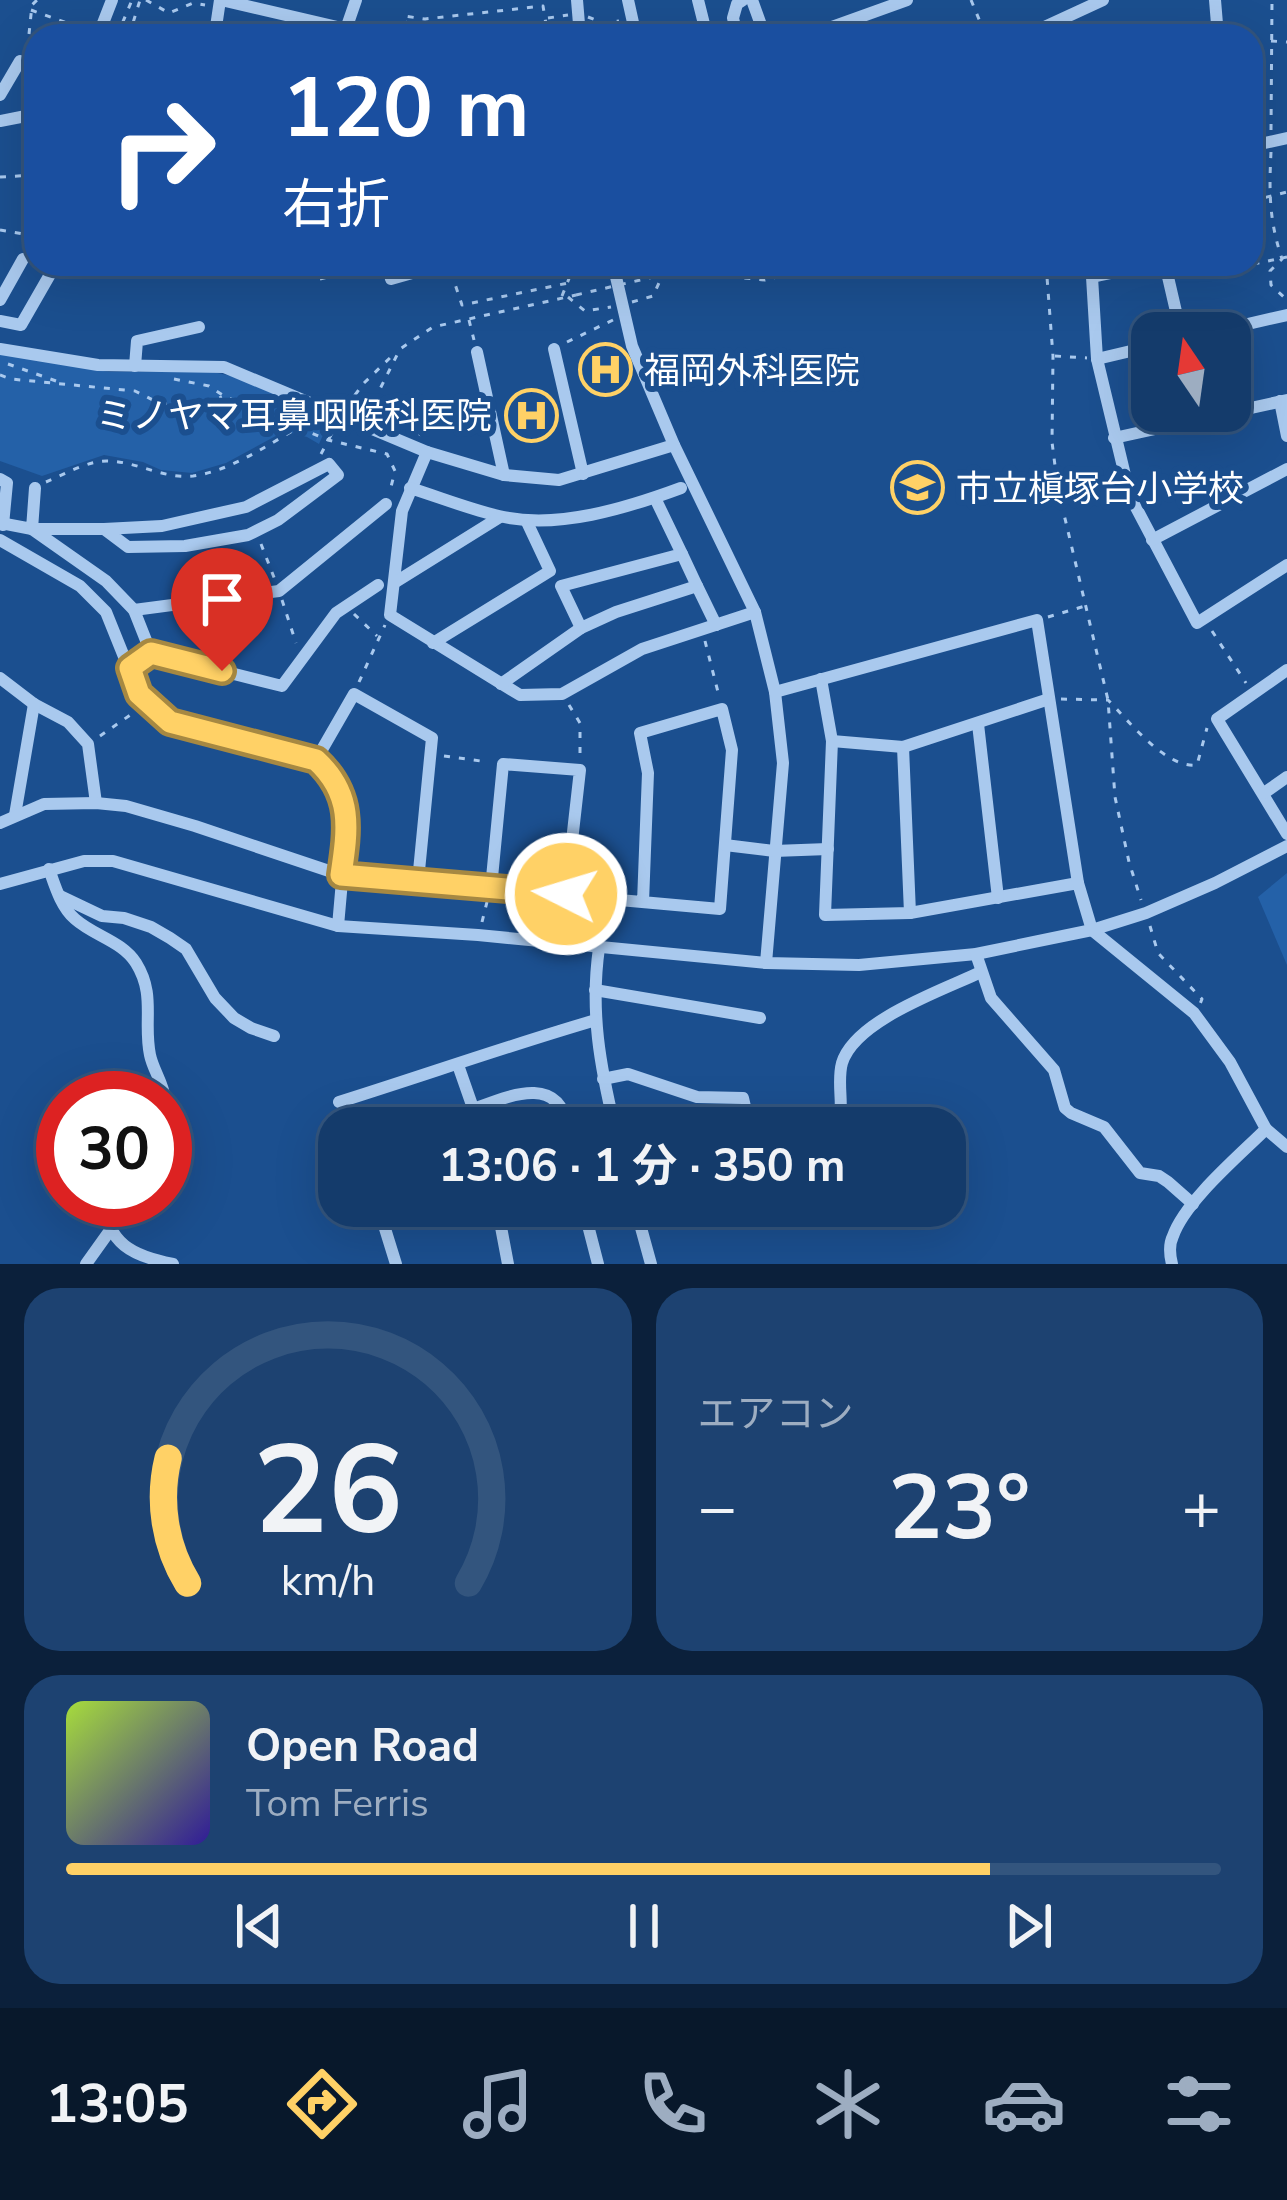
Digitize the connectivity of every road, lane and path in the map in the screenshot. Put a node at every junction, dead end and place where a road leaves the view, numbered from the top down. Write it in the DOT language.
graph roads {
  1 [pos="37,0"];
  2 [pos="143,0"];
  3 [pos="748,0"];
  4 [pos="907,0"];
  5 [pos="1103,0"];
  6 [pos="1272,0"];
  7 [pos="220,2"];
  8 [pos="577,7"];
  9 [pos="31,10"];
  10 [pos="546,19"];
  11 [pos="67,23"];
  12 [pos="29,24"];
  13 [pos="300,24"];
  14 [pos="406,24"];
  15 [pos="547,24"];
  16 [pos="625,24"];
  17 [pos="734,24"];
  18 [pos="840,24"];
  19 [pos="1050,24"];
  20 [pos="1271,41"];
  21 [pos="1287,42"];
  22 [pos="20,62"];
  23 [pos="0,95"];
  24 [pos="1287,138"];
  25 [pos="1271,142"];
  26 [pos="1263,144"];
  27 [pos="1287,192"];
  28 [pos="1268,196"];
  29 [pos="1263,197"];
  30 [pos="1285,258"];
  31 [pos="22,259"];
  32 [pos="49,276"];
  33 [pos="333,276"];
  34 [pos="451,276"];
  35 [pos="570,276"];
  36 [pos="616,276"];
  37 [pos="656,276"];
  38 [pos="662,276"];
  39 [pos="726,276"];
  40 [pos="783,276"];
  41 [pos="1047,276"];
  42 [pos="1097,276"];
  43 [pos="1168,276"];
  44 [pos="320,279"];
  45 [pos="568,283"];
  46 [pos="565,297"];
  47 [pos="0,300"];
  48 [pos="1287,300"];
  49 [pos="624,309"];
  50 [pos="1176,312"];
  51 [pos="1287,315"];
  52 [pos="469,319"];
  53 [pos="0,321"];
  54 [pos="1251,323"];
  55 [pos="199,327"];
  56 [pos="0,349"];
  57 [pos="400,349"];
  58 [pos="554,349"];
  59 [pos="1131,351"];
  60 [pos="477,352"];
  61 [pos="1053,356"];
  62 [pos="0,359"];
  63 [pos="1097,359"];
  64 [pos="135,366"];
  65 [pos="0,375"];
  66 [pos="63,384"];
  67 [pos="224,396"];
  68 [pos="1283,400"];
  69 [pos="298,429"];
  70 [pos="331,435"];
  71 [pos="1287,436"];
  72 [pos="1114,438"];
  73 [pos="426,444"];
  74 [pos="674,445"];
  75 [pos="1287,470"];
  76 [pos="584,474"];
  77 [pos="504,475"];
  78 [pos="0,479"];
  79 [pos="35,485"];
  80 [pos="410,488"];
  81 [pos="682,488"];
  82 [pos="655,498"];
  83 [pos="386,504"];
  84 [pos="500,517"];
  85 [pos="526,520"];
  86 [pos="1,529"];
  87 [pos="32,529"];
  88 [pos="104,529"];
  89 [pos="1152,540"];
  90 [pos="682,554"];
  91 [pos="1287,566"];
  92 [pos="550,571"];
  93 [pos="394,583"];
  94 [pos="378,585"];
  95 [pos="561,586"];
  96 [pos="697,586"];
  97 [pos="1086,605"];
  98 [pos="346,606"];
  99 [pos="134,610"];
  100 [pos="755,613"];
  101 [pos="1204,619"];
  102 [pos="1037,620"];
  103 [pos="709,627"];
  104 [pos="581,628"];
  105 [pos="378,638"];
  106 [pos="434,643"];
  107 [pos="151,653"];
  108 [pos="130,668"];
  109 [pos="1287,670"];
  110 [pos="0,678"];
  111 [pos="821,679"];
  112 [pos="501,685"];
  113 [pos="775,692"];
  114 [pos="562,694"];
  115 [pos="1253,694"];
  116 [pos="1048,699"];
  117 [pos="1108,700"];
  118 [pos="150,701"];
  119 [pos="34,704"];
  120 [pos="722,709"];
  121 [pos="1217,719"];
  122 [pos="978,724"];
  123 [pos="832,741"];
  124 [pos="88,744"];
  125 [pos="903,747"];
  126 [pos="431,754"];
  127 [pos="316,760"];
  128 [pos="503,764"];
  129 [pos="580,770"];
  130 [pos="1287,777"];
  131 [pos="1264,793"];
  132 [pos="96,803"];
  133 [pos="15,815"];
  134 [pos="0,823"];
  135 [pos="1287,834"];
  136 [pos="725,845"];
  137 [pos="1287,846"];
  138 [pos="827,849"];
  139 [pos="774,850"];
  140 [pos="49,869"];
  141 [pos="341,875"];
  142 [pos="418,881"];
  143 [pos="1078,883"];
  144 [pos="0,884"];
  145 [pos="491,888"];
  146 [pos="566,894"];
  147 [pos="60,896"];
  148 [pos="998,898"];
  149 [pos="643,902"];
  150 [pos="1142,903"];
  151 [pos="910,913"];
  152 [pos="1149,924"];
  153 [pos="338,926"];
  154 [pos="1091,930"];
  155 [pos="478,935"];
  156 [pos="599,948"];
  157 [pos="976,954"];
  158 [pos="766,963"];
  159 [pos="980,972"];
  160 [pos="595,990"];
  161 [pos="1194,1012"];
  162 [pos="760,1018"];
  163 [pos="596,1020"];
  164 [pos="274,1036"];
  165 [pos="458,1065"];
  166 [pos="157,1071"];
  167 [pos="603,1078"];
  168 [pos="339,1102"];
  169 [pos="473,1107"];
  170 [pos="479,1107"];
  171 [pos="560,1107"];
  172 [pos="610,1107"];
  173 [pos="745,1107"];
  174 [pos="840,1107"];
  175 [pos="1267,1129"];
  176 [pos="1287,1147"];
  177 [pos="1193,1204"];
  178 [pos="385,1227"];
  179 [pos="501,1227"];
  180 [pos="588,1227"];
  181 [pos="641,1227"];
  182 [pos="111,1228"];
  183 [pos="86,1264"];
  184 [pos="173,1264"];
  185 [pos="397,1264"];
  186 [pos="508,1264"];
  187 [pos="598,1264"];
  188 [pos="651,1264"];
  189 [pos="1172,1264"];
  1 -- 9 [label="path"];
  2 -- 7 [label="path"];
  3 -- 17 [label="street"];
  4 -- 18 [label="street"];
  5 -- 19 [label="street"];
  6 -- 20 [label="path"];
  7 -- 13 [label="street"];
  8 -- 10 [label="path"];
  8 -- 16 [label="path"];
  9 -- 11 [label="path"];
  9 -- 12 [label="path"];
  10 -- 14 [label="path"];
  10 -- 15 [label="path"];
  20 -- 21 [label="path"];
  20 -- 25 [label="path"];
  22 -- 23 [label="street"];
  24 -- 25 [label="street"];
  25 -- 26 [label="street"];
  25 -- 28 [label="path"];
  27 -- 28 [label="path"];
  28 -- 29 [label="path"];
  28 -- 30 [label="path"];
  30 -- 48 [label="path"];
  31 -- 47 [label="street"];
  32 -- 53 [label="street"];
  33 -- 44 [label="path"];
  34 -- 45 [label="path"];
  35 -- 45 [label="path"];
  36 -- 49 [label="street"];
  37 -- 46 [label="path, bridge"];
  38 -- 49 [label="path"];
  39 -- 40 [label="path"];
  41 -- 61 [label="path"];
  42 -- 63 [label="street"];
  43 -- 50 [label="street"];
  45 -- 46 [label="path"];
  46 -- 49 [label="path"];
  46 -- 52 [label="path"];
  49 -- 58 [label="path"];
  49 -- 74 [label="street"];
  51 -- 54 [label="street"];
  52 -- 57 [label="path"];
  52 -- 60 [label="path"];
  55 -- 64 [label="street"];
  56 -- 64 [label="street"];
  57 -- 70 [label="path, bridge"];
  57 -- 73 [label="path"];
  58 -- 76 [label="street"];
  59 -- 63 [label="street"];
  60 -- 77 [label="street"];
  61 -- 63 [label="path"];
  61 -- 97 [label="path"];
  62 -- 66 [label="path"];
  63 -- 72 [label="street"];
  64 -- 73 [label="street"];
  65 -- 66 [label="path"];
  66 -- 67 [label="path"];
  68 -- 71 [label="street"];
  68 -- 72 [label="street"];
  69 -- 79 [label="path"];
  72 -- 89 [label="street"];
  73 -- 77 [label="street"];
  73 -- 80 [label="street"];
  74 -- 76 [label="street"];
  74 -- 100 [label="street"];
  75 -- 89 [label="street"];
  76 -- 77 [label="street"];
  78 -- 86 [label="street"];
  79 -- 87 [label="street"];
  80 -- 84 [label="street"];
  80 -- 93 [label="street"];
  81 -- 82 [label="street"];
  82 -- 85 [label="street"];
  82 -- 90 [label="street"];
  83 -- 99 [label="street"];
  84 -- 85 [label="street"];
  84 -- 93 [label="street"];
  85 -- 92 [label="street"];
  86 -- 87 [label="street"];
  86 -- 108 [label="street"];
  87 -- 88 [label="street"];
  87 -- 99 [label="street"];
  88 -- 88 [label="street"];
  89 -- 101 [label="street"];
  90 -- 95 [label="street"];
  90 -- 96 [label="street"];
  91 -- 101 [label="street"];
  92 -- 95 [label="street"];
  92 -- 106 [label="street"];
  93 -- 106 [label="street"];
  94 -- 98 [label="street"];
  95 -- 104 [label="street"];
  96 -- 103 [label="street"];
  96 -- 104 [label="street"];
  97 -- 102 [label="path"];
  97 -- 117 [label="path"];
  98 -- 105 [label="path"];
  98 -- 107 [label="street"];
  99 -- 107 [label="street"];
  100 -- 103 [label="street"];
  100 -- 113 [label="street"];
  101 -- 115 [label="path"];
  102 -- 111 [label="street"];
  102 -- 116 [label="street"];
  103 -- 114 [label="street"];
  103 -- 120 [label="path"];
  104 -- 112 [label="street"];
  106 -- 112 [label="street"];
  107 -- 108 [label="street"];
  108 -- 118 [label="street"];
  109 -- 115 [label="street"];
  110 -- 119 [label="street"];
  111 -- 113 [label="street"];
  111 -- 123 [label="street"];
  112 -- 114 [label="street"];
  113 -- 139 [label="street"];
  114 -- 129 [label="path"];
  115 -- 121 [label="street"];
  116 -- 117 [label="path"];
  116 -- 122 [label="street"];
  116 -- 143 [label="street"];
  117 -- 121 [label="path"];
  117 -- 150 [label="path"];
  118 -- 124 [label="path"];
  118 -- 127 [label="street"];
  119 -- 124 [label="street"];
  119 -- 133 [label="street"];
  120 -- 136 [label="street"];
  120 -- 149 [label="street"];
  121 -- 131 [label="street"];
  122 -- 125 [label="street"];
  122 -- 148 [label="street"];
  123 -- 125 [label="street"];
  123 -- 138 [label="street"];
  124 -- 132 [label="street"];
  125 -- 151 [label="street"];
  126 -- 127 [label="street"];
  126 -- 128 [label="path"];
  126 -- 142 [label="street"];
  127 -- 141 [label="street"];
  128 -- 129 [label="street"];
  128 -- 145 [label="street"];
  129 -- 146 [label="street"];
  130 -- 131 [label="street"];
  131 -- 135 [label="street"];
  132 -- 133 [label="street"];
  132 -- 141 [label="street"];
  133 -- 134 [label="street"];
  136 -- 139 [label="street"];
  136 -- 149 [label="street"];
  137 -- 154 [label="street"];
  138 -- 139 [label="street"];
  138 -- 151 [label="street"];
  139 -- 158 [label="street"];
  140 -- 144 [label="street"];
  140 -- 147 [label="street"];
  140 -- 153 [label="street"];
  141 -- 142 [label="street"];
  141 -- 153 [label="street"];
  142 -- 145 [label="street"];
  143 -- 148 [label="street"];
  143 -- 154 [label="street"];
  145 -- 146 [label="street"];
  145 -- 155 [label="path"];
  146 -- 149 [label="street"];
  147 -- 164 [label="street"];
  147 -- 166 [label="street"];
  148 -- 151 [label="street"];
  152 -- 161 [label="path"];
  153 -- 155 [label="street"];
  154 -- 157 [label="street"];
  154 -- 161 [label="street"];
  155 -- 156 [label="street"];
  156 -- 158 [label="street"];
  156 -- 160 [label="street"];
  157 -- 158 [label="street"];
  157 -- 159 [label="street"];
  159 -- 174 [label="street"];
  159 -- 177 [label="street"];
  160 -- 162 [label="street"];
  160 -- 163 [label="street"];
  161 -- 175 [label="street"];
  163 -- 165 [label="street"];
  163 -- 167 [label="street"];
  165 -- 168 [label="street"];
  165 -- 169 [label="street"];
  167 -- 172 [label="street"];
  167 -- 173 [label="street"];
  170 -- 171 [label="street"];
  175 -- 176 [label="street"];
  175 -- 177 [label="street"];
  177 -- 189 [label="street"];
  178 -- 185 [label="street"];
  179 -- 186 [label="street"];
  180 -- 187 [label="street"];
  181 -- 188 [label="street"];
  182 -- 183 [label="street"];
  182 -- 184 [label="street"];
}
